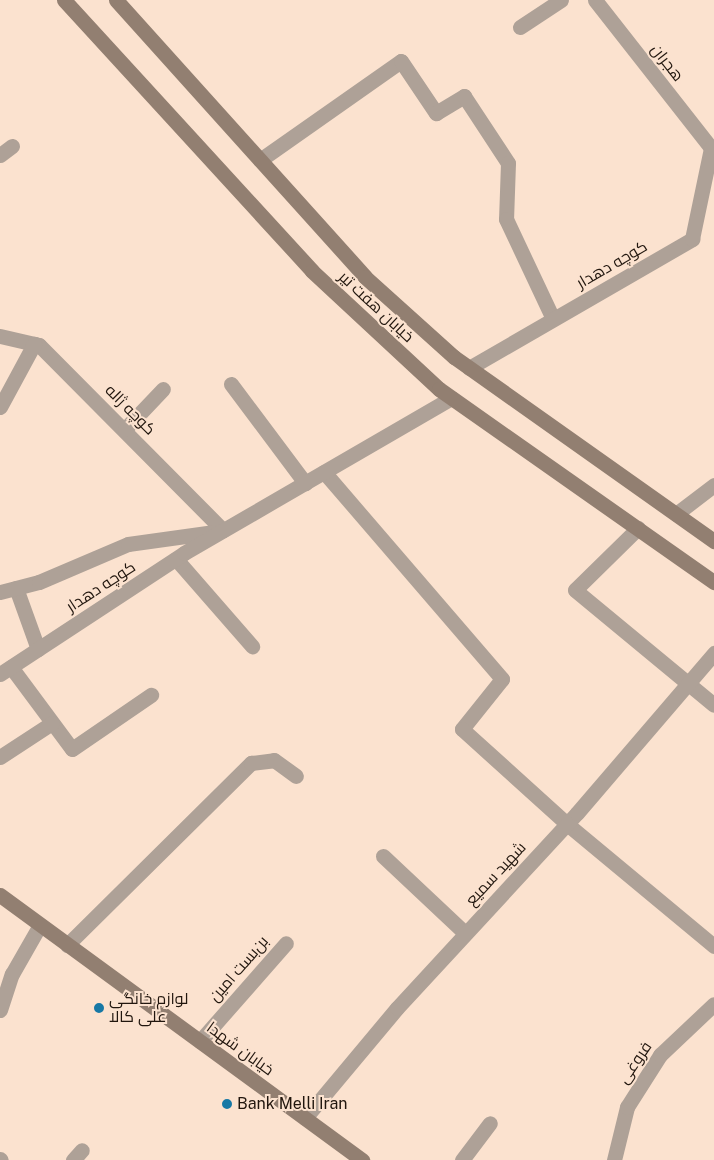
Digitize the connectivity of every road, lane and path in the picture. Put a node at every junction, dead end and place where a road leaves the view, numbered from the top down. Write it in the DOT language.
graph roads {
  1 [pos="64,0"];
  2 [pos="116,0"];
  3 [pos="561,0"];
  4 [pos="595,0"];
  5 [pos="520,27"];
  6 [pos="12,146"];
  7 [pos="713,148"];
  8 [pos="0,155"];
  9 [pos="260,160"];
  10 [pos="553,319"];
  11 [pos="0,336"];
  12 [pos="34,344"];
  13 [pos="469,368"];
  14 [pos="231,384"];
  15 [pos="163,389"];
  16 [pos="451,398"];
  17 [pos="0,407"];
  18 [pos="125,429"];
  19 [pos="324,472"];
  20 [pos="305,483"];
  21 [pos="714,485"];
  22 [pos="676,514"];
  23 [pos="638,528"];
  24 [pos="223,530"];
  25 [pos="714,541"];
  26 [pos="176,559"];
  27 [pos="714,582"];
  28 [pos="16,588"];
  29 [pos="0,592"];
  30 [pos="252,646"];
  31 [pos="38,649"];
  32 [pos="714,653"];
  33 [pos="6,670"];
  34 [pos="687,685"];
  35 [pos="151,695"];
  36 [pos="714,705"];
  37 [pos="52,723"];
  38 [pos="0,757"];
  39 [pos="296,776"];
  40 [pos="567,824"];
  41 [pos="383,856"];
  42 [pos="0,895"];
  43 [pos="40,925"];
  44 [pos="465,934"];
  45 [pos="286,943"];
  46 [pos="67,944"];
  47 [pos="714,946"];
  48 [pos="3,992"];
  49 [pos="714,1004"];
  50 [pos="0,1010"];
  51 [pos="200,1042"];
  52 [pos="305,1118"];
  53 [pos="490,1122"];
  54 [pos="362,1160"];
  55 [pos="462,1160"];
  56 [pos="614,1160"];
  1 -- 16 [label="street, خیابان هفت تیر"];
  2 -- 9 [label="street, خیابان هفت تیر"];
  3 -- 5 [label="street"];
  4 -- 7 [label="street, هجران"];
  6 -- 8 [label="street"];
  7 -- 10 [label="street, کوچه دهدار"];
  9 -- 10 [label="street"];
  9 -- 13 [label="street, خیابان هفت تیر"];
  10 -- 13 [label="street, کوچه دهدار"];
  11 -- 12 [label="street, کوچه ژاله"];
  12 -- 17 [label="street"];
  12 -- 18 [label="street, کوچه ژاله"];
  13 -- 22 [label="street, خیابان هفت تیر"];
  14 -- 20 [label="street"];
  15 -- 18 [label="street"];
  16 -- 19 [label="street, کوچه دهدار"];
  16 -- 23 [label="street, خیابان هفت تیر"];
  18 -- 24 [label="street, کوچه ژاله"];
  19 -- 20 [label="street, کوچه دهدار"];
  19 -- 40 [label="street"];
  20 -- 24 [label="street, کوچه دهدار"];
  21 -- 22 [label="street"];
  22 -- 25 [label="street, خیابان هفت تیر"];
  23 -- 27 [label="street, خیابان هفت تیر"];
  23 -- 34 [label="street"];
  24 -- 26 [label="street, کوچه دهدار"];
  24 -- 28 [label="street, کوچه دهدار"];
  26 -- 30 [label="street"];
  26 -- 31 [label="street, کوچه دهدار"];
  28 -- 29 [label="street, کوچه دهدار"];
  28 -- 31 [label="street"];
  31 -- 33 [label="street, کوچه دهدار"];
  32 -- 34 [label="street, شهید سمیع"];
  33 -- 37 [label="street"];
  34 -- 36 [label="street"];
  34 -- 40 [label="street, شهید سمیع"];
  35 -- 37 [label="street"];
  37 -- 38 [label="street"];
  39 -- 46 [label="street"];
  40 -- 44 [label="street, شهید سمیع"];
  40 -- 47 [label="street"];
  41 -- 44 [label="street"];
  42 -- 43 [label="street, خیابان شهدا"];
  43 -- 46 [label="street, خیابان شهدا"];
  43 -- 48 [label="street"];
  44 -- 52 [label="street, شهید سمیع"];
  45 -- 51 [label="street, بن‌بست امین"];
  46 -- 51 [label="street, خیابان شهدا"];
  48 -- 50 [label="street"];
  49 -- 56 [label="street, فروغی"];
  51 -- 52 [label="street, خیابان شهدا"];
  52 -- 54 [label="street, خیابان شهدا"];
  53 -- 55 [label="street"];
}
